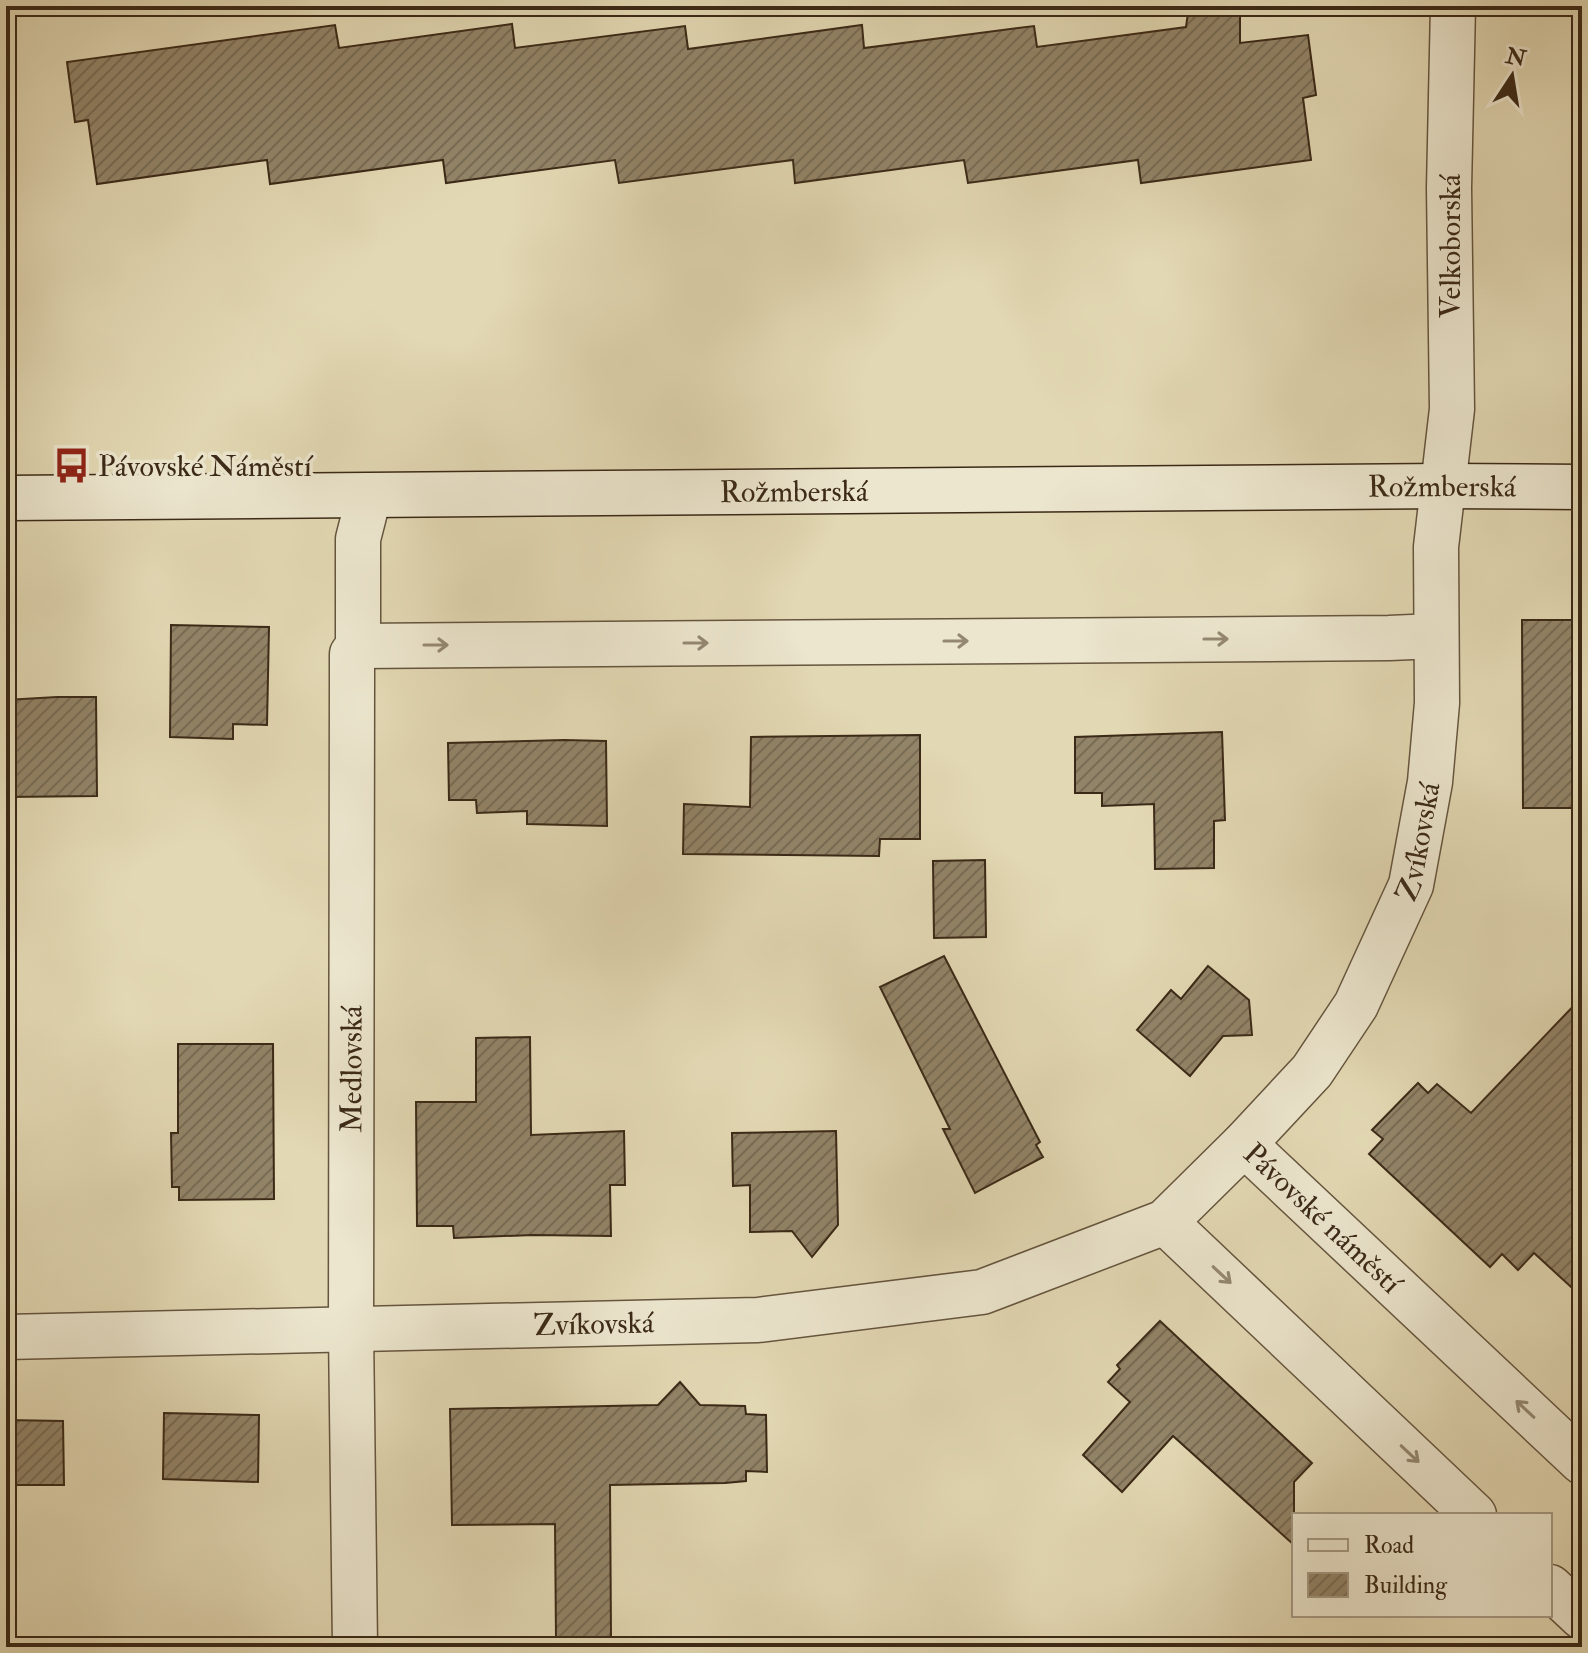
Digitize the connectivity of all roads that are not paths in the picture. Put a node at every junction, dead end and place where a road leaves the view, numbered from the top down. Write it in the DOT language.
graph roads {
  1 [pos="1453,6"];
  2 [pos="1443,486"];
  3 [pos="1582,487"];
  4 [pos="369,496"];
  5 [pos="6,498"];
  6 [pos="1436,636"];
  7 [pos="358,646"];
  8 [pos="1244,1144"];
  9 [pos="1165,1222"];
  10 [pos="351,1330"];
  11 [pos="6,1337"];
  12 [pos="1582,1462"];
  13 [pos="1472,1513"];
  14 [pos="1552,1589"];
  15 [pos="1582,1617"];
  16 [pos="355,1647"];
  1 -- 2 [label="street, Velkoborská"];
  2 -- 3 [label="street, Rožmberská"];
  2 -- 4 [label="street, Rožmberská"];
  2 -- 6 [label="street, Zvíkovská"];
  4 -- 5 [label="street, Rožmberská"];
  4 -- 7 [label="street, Medlovská"];
  7 -- 6 [label="street, one-way"];
  6 -- 8 [label="street, Zvíkovská"];
  7 -- 10 [label="street, Medlovská"];
  8 -- 9 [label="street, Pávovské náměstí"];
  12 -- 8 [label="street, Pávovské náměstí, one-way"];
  9 -- 10 [label="street, Zvíkovská"];
  9 -- 13 [label="street, one-way"];
  10 -- 11 [label="street, Zvíkovská"];
  10 -- 16 [label="street, Medlovská"];
  14 -- 15 [label="street"];
}
